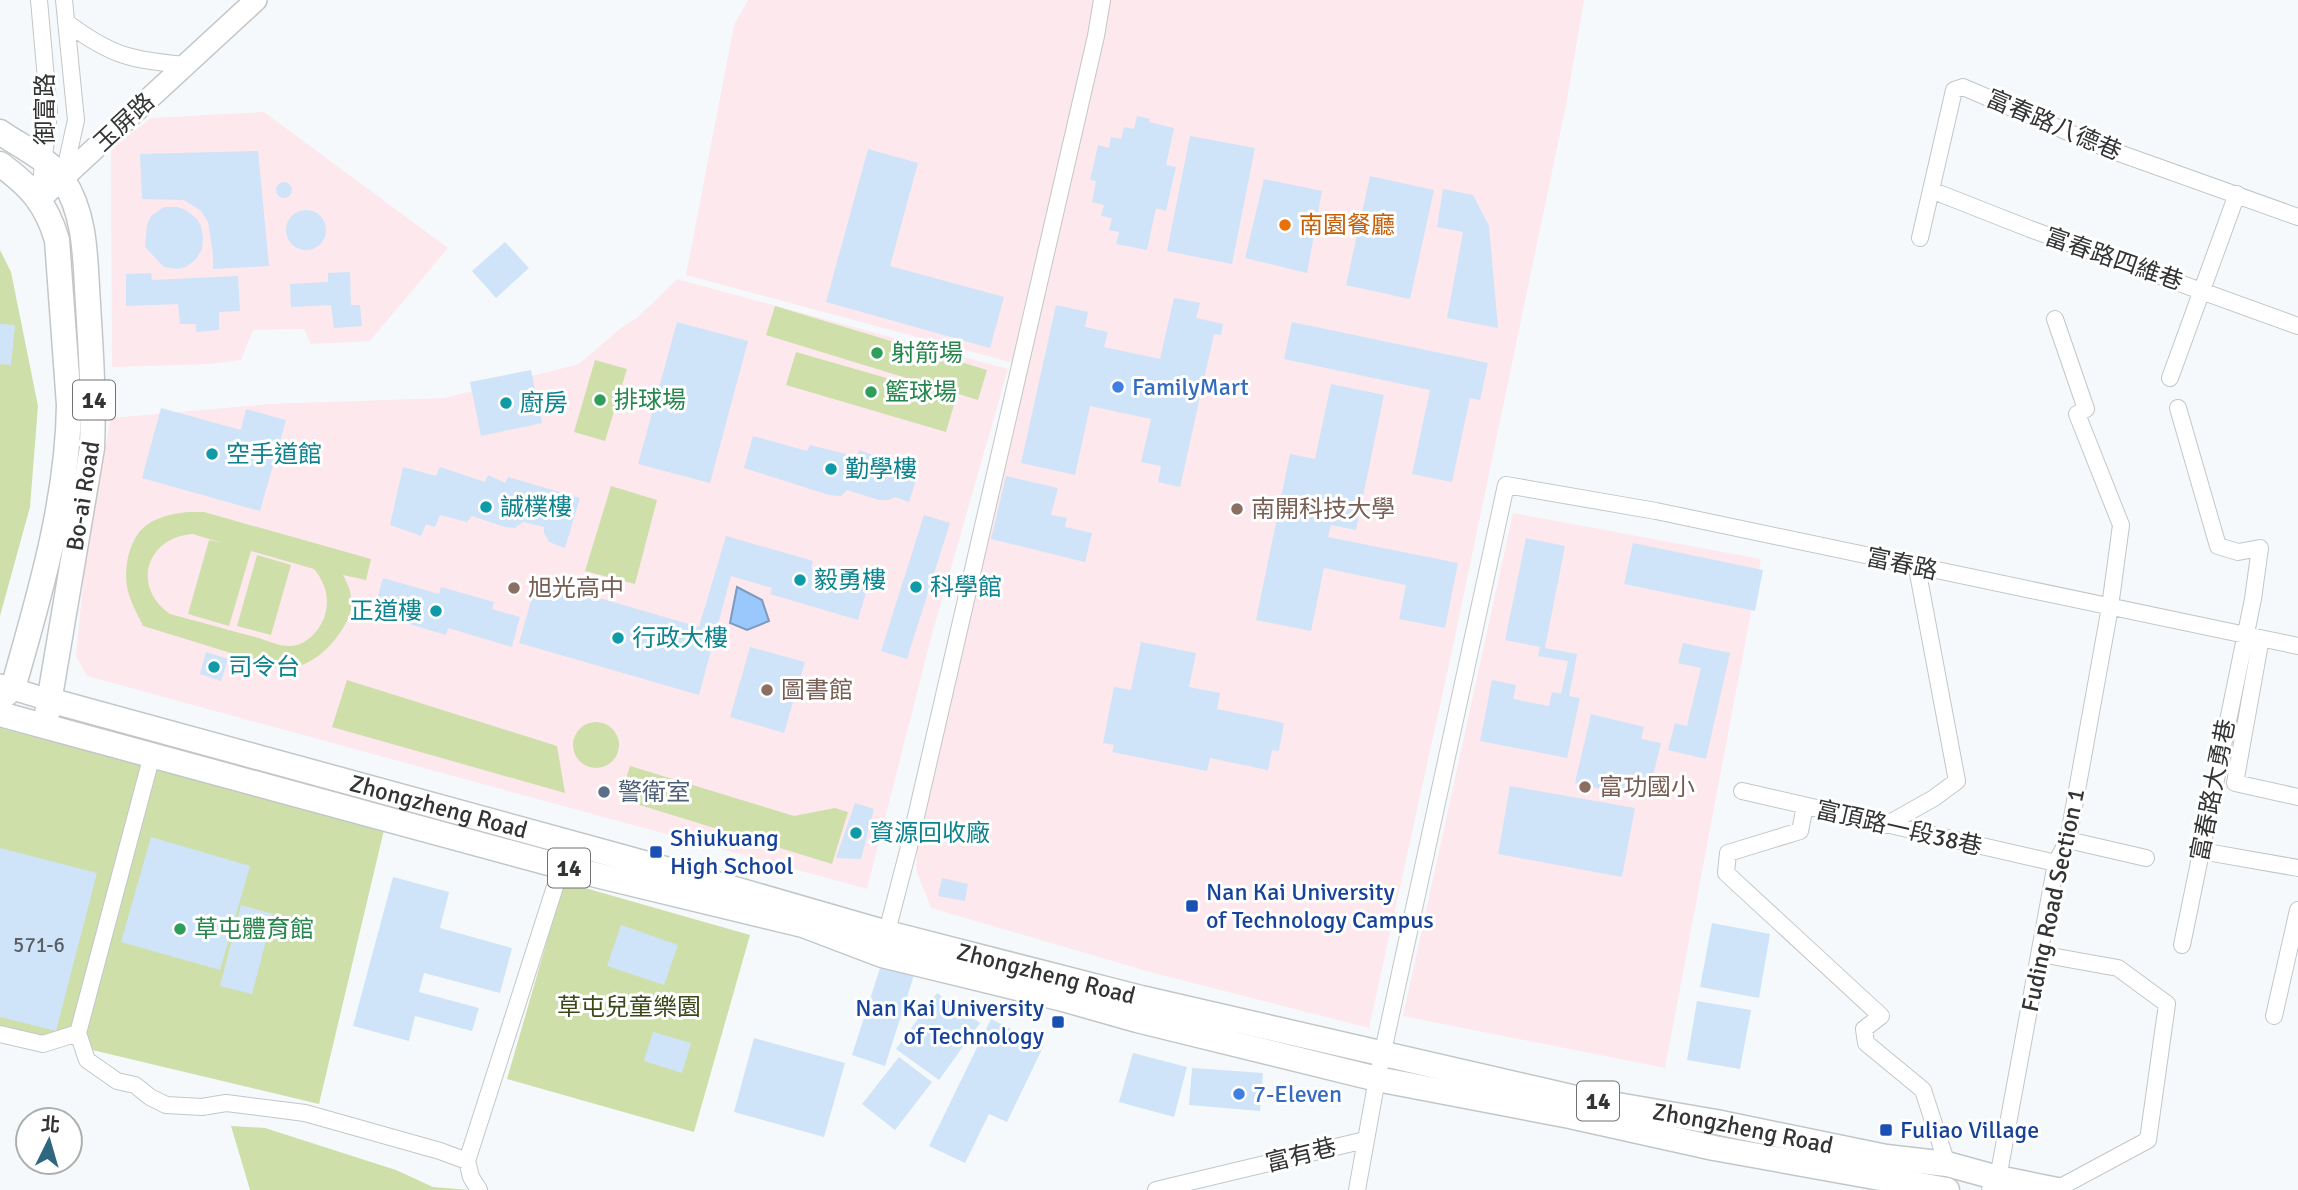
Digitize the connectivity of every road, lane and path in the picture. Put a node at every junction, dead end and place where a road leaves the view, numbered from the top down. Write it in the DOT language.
graph roads {
  1 [pos="39,0"];
  2 [pos="1102,0"];
  3 [pos="251,4"];
  4 [pos="65,10"];
  5 [pos="185,65"];
  6 [pos="0,132"];
  7 [pos="44,162"];
  8 [pos="0,164"];
  9 [pos="63,179"];
  10 [pos="1931,190"];
  11 [pos="2237,194"];
  12 [pos="39,200"];
  13 [pos="2298,217"];
  14 [pos="1920,239"];
  15 [pos="2203,290"];
  16 [pos="2055,319"];
  17 [pos="2298,326"];
  18 [pos="2169,378"];
  19 [pos="2178,408"];
  20 [pos="1917,568"];
  21 [pos="2110,607"];
  22 [pos="2244,635"];
  23 [pos="2261,638"];
  24 [pos="2298,646"];
  25 [pos="4,690"];
  26 [pos="49,700"];
  27 [pos="0,713"];
  28 [pos="46,725"];
  29 [pos="152,755"];
  30 [pos="1742,791"];
  31 [pos="2298,797"];
  32 [pos="1805,806"];
  33 [pos="1886,825"];
  34 [pos="2068,840"];
  35 [pos="2201,850"];
  36 [pos="566,855"];
  37 [pos="2146,858"];
  38 [pos="2056,863"];
  39 [pos="2298,868"];
  40 [pos="2298,910"];
  41 [pos="884,944"];
  42 [pos="2182,945"];
  43 [pos="2040,954"];
  44 [pos="2274,1016"];
  45 [pos="78,1033"];
  46 [pos="0,1034"];
  47 [pos="1382,1055"];
  48 [pos="1377,1079"];
  49 [pos="1365,1140"];
  50 [pos="467,1161"];
  51 [pos="1947,1164"];
  52 [pos="1994,1184"];
  53 [pos="1183,1187"];
  54 [pos="479,1190"];
  55 [pos="1156,1190"];
  56 [pos="1357,1190"];
  57 [pos="1947,1190"];
  58 [pos="2056,1190"];
  1 -- 7 [label="street, 御富路"];
  2 -- 41 [label="street"];
  3 -- 5 [label="street, 玉屏路"];
  4 -- 5 [label="street, 玉屏路"];
  4 -- 9 [label="street, 御富路"];
  5 -- 9 [label="street, 玉屏路"];
  6 -- 7 [label="main road, Bo-ai Road / 14"];
  7 -- 9 [label="main road, Bo-ai Road / 14"];
  7 -- 12 [label="street, 御富路"];
  8 -- 12 [label="main road, Bo-ai Road / 14"];
  9 -- 12 [label="street, 玉屏路"];
  9 -- 26 [label="main road, Bo-ai Road / 14"];
  10 -- 11 [label="street, 富春路八德巷"];
  10 -- 14 [label="street, 富春路八德巷"];
  10 -- 15 [label="street, 富春路四維巷"];
  11 -- 13 [label="street, 富春路八德巷"];
  11 -- 15 [label="street"];
  12 -- 25 [label="main road, Bo-ai Road / 14"];
  15 -- 17 [label="street, 富春路四維巷"];
  15 -- 18 [label="street"];
  16 -- 21 [label="street, Fuding Road Section 1"];
  19 -- 22 [label="street, 富春路大勇巷"];
  20 -- 21 [label="street, 富春路"];
  20 -- 33 [label="street"];
  20 -- 47 [label="street, 富春路"];
  21 -- 22 [label="street, 富春路"];
  21 -- 34 [label="street, Fuding Road Section 1"];
  22 -- 23 [label="street, 富春路"];
  22 -- 35 [label="street, 富春路大勇巷"];
  23 -- 24 [label="street, 富春路"];
  23 -- 31 [label="street"];
  25 -- 26 [label="street"];
  26 -- 28 [label="main road, Bo-ai Road / 14"];
  26 -- 36 [label="main road, Zhongzheng Road / 14"];
  27 -- 28 [label="main road, Zhongzheng Road / 14"];
  28 -- 29 [label="main road, Zhongzheng Road / 14"];
  29 -- 36 [label="main road, Zhongzheng Road / 14"];
  29 -- 45 [label="street"];
  30 -- 32 [label="street, 富頂路一段38巷"];
  32 -- 33 [label="street, 富頂路一段38巷"];
  32 -- 51 [label="street"];
  33 -- 38 [label="street, 富頂路一段38巷"];
  34 -- 37 [label="street"];
  34 -- 38 [label="street, Fuding Road Section 1"];
  35 -- 39 [label="street"];
  35 -- 42 [label="street, 富春路大勇巷"];
  36 -- 41 [label="main road, Zhongzheng Road / 14"];
  36 -- 50 [label="street"];
  38 -- 43 [label="street, Fuding Road Section 1"];
  40 -- 44 [label="street"];
  41 -- 47 [label="main road, Zhongzheng Road / 14"];
  41 -- 48 [label="main road, Zhongzheng Road / 14"];
  43 -- 52 [label="street, Fuding Road Section 1"];
  43 -- 58 [label="street"];
  45 -- 46 [label="street"];
  45 -- 50 [label="street"];
  47 -- 48 [label="street"];
  47 -- 51 [label="main road, Zhongzheng Road / 14"];
  48 -- 49 [label="street"];
  48 -- 57 [label="main road, Zhongzheng Road / 14"];
  49 -- 53 [label="street, 富有巷"];
  49 -- 56 [label="street"];
  50 -- 54 [label="street"];
  51 -- 52 [label="main road, Zhongzheng Road / 14"];
  52 -- 58 [label="main road, Zhongzheng Road / 14"];
  53 -- 55 [label="street, 富有巷"];
}
